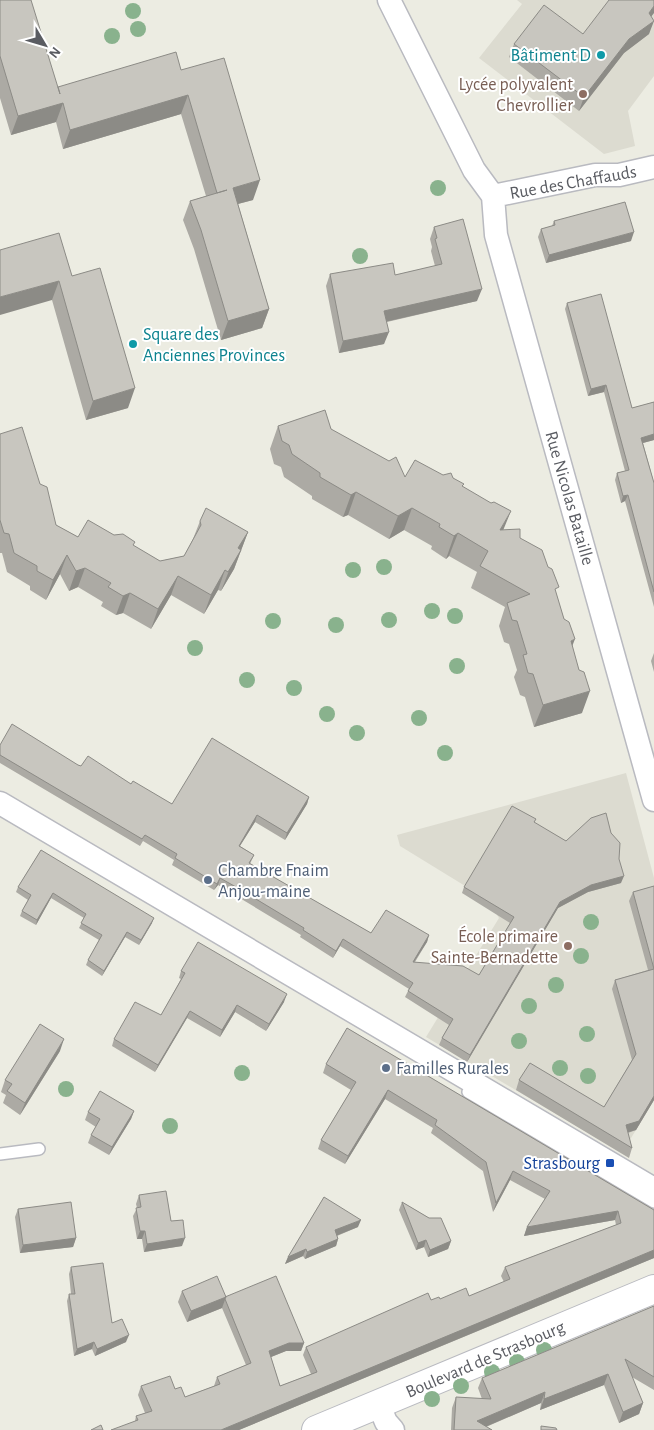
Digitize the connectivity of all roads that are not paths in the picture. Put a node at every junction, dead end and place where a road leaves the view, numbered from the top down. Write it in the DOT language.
graph roads {
  1 [pos="389,0"];
  2 [pos="654,167"];
  3 [pos="493,196"];
  4 [pos="654,800"];
  5 [pos="0,803"];
  6 [pos="0,815"];
  7 [pos="39,1149"];
  8 [pos="0,1154"];
  9 [pos="654,1189"];
  10 [pos="654,1202"];
  11 [pos="654,1289"];
  12 [pos="378,1403"];
  13 [pos="316,1430"];
  14 [pos="393,1430"];
  1 -- 3 [label="street"];
  2 -- 3 [label="street, Rue des Chaffauds"];
  3 -- 4 [label="street, Rue Nicolas Bataille"];
  5 -- 9 [label="street"];
  6 -- 10 [label="lane"];
  7 -- 8 [label="lane"];
  11 -- 12 [label="street, Boulevard de Strasbourg"];
  12 -- 13 [label="street, Boulevard de Strasbourg"];
  12 -- 14 [label="street"];
}
